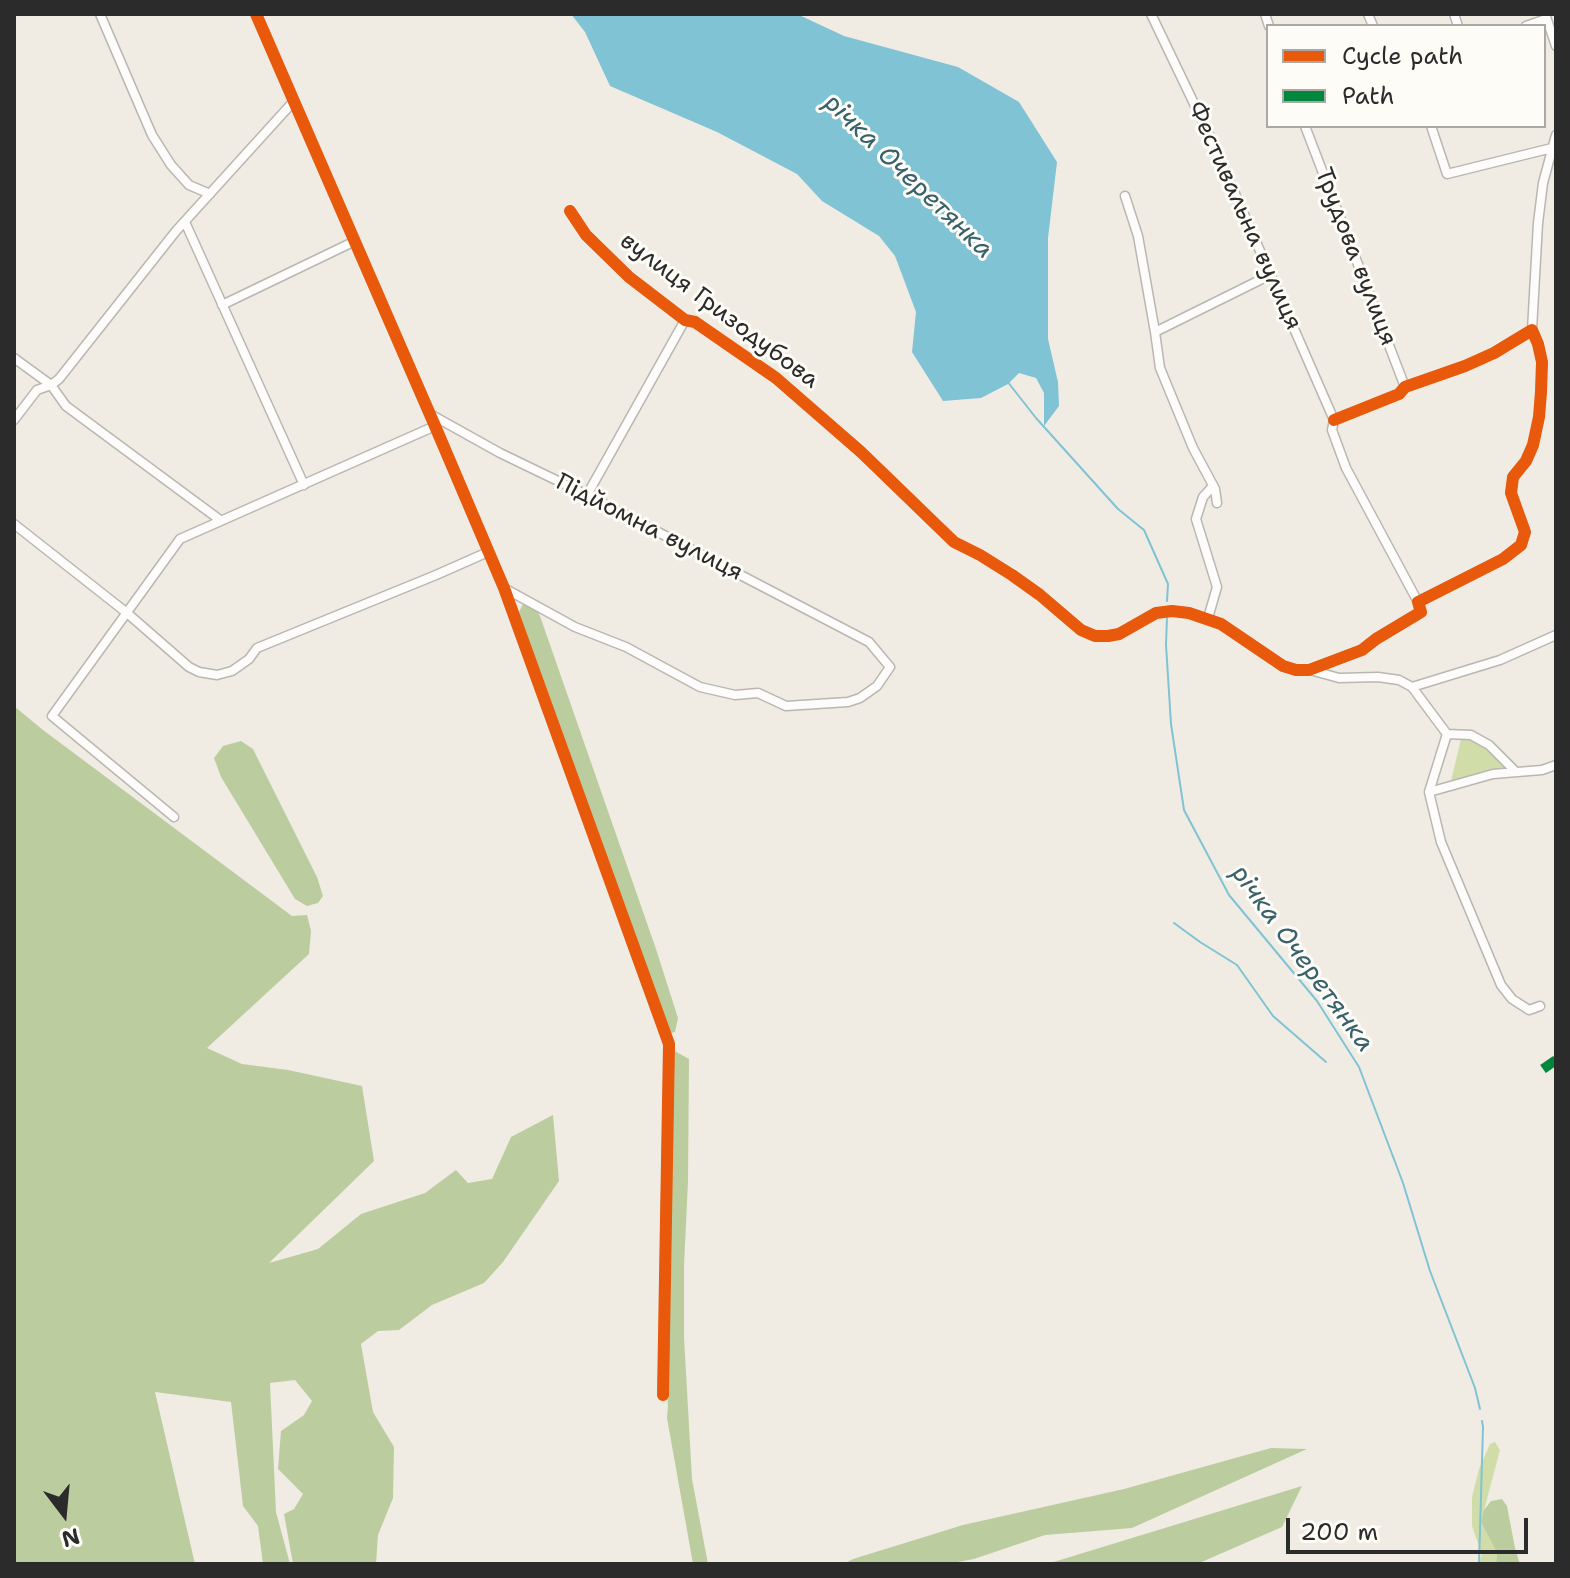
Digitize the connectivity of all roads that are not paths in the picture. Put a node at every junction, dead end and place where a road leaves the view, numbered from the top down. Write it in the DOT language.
graph roads {
  1 [pos="100,14"];
  2 [pos="256,14"];
  3 [pos="1151,14"];
  4 [pos="1545,16"];
  5 [pos="1556,46"];
  6 [pos="294,101"];
  7 [pos="1306,128"];
  8 [pos="1432,128"];
  9 [pos="1556,135"];
  10 [pos="1552,148"];
  11 [pos="210,194"];
  12 [pos="1125,196"];
  13 [pos="570,211"];
  14 [pos="185,222"];
  15 [pos="353,242"];
  16 [pos="1270,275"];
  17 [pos="222,305"];
  18 [pos="685,320"];
  19 [pos="1532,330"];
  20 [pos="1155,332"];
  21 [pos="14,358"];
  22 [pos="51,385"];
  23 [pos="1405,387"];
  24 [pos="429,413"];
  25 [pos="14,420"];
  26 [pos="1334,420"];
  27 [pos="435,426"];
  28 [pos="304,485"];
  29 [pos="1213,486"];
  30 [pos="587,495"];
  31 [pos="1217,503"];
  32 [pos="220,520"];
  33 [pos="14,524"];
  34 [pos="488,552"];
  35 [pos="504,588"];
  36 [pos="1418,602"];
  37 [pos="127,613"];
  38 [pos="1208,618"];
  39 [pos="1556,635"];
  40 [pos="1309,670"];
  41 [pos="1412,687"];
  42 [pos="1447,734"];
  43 [pos="1556,765"];
  44 [pos="1515,771"];
  45 [pos="1429,792"];
  46 [pos="174,817"];
  47 [pos="1540,1006"];
  48 [pos="663,1395"];
  1 -- 11 [label="street"];
  2 -- 6 [label="street"];
  3 -- 16 [label="street, Фестивальна вулиця"];
  4 -- 5 [label="street"];
  6 -- 11 [label="street"];
  6 -- 15 [label="street"];
  7 -- 23 [label="street, Трудова вулиця"];
  8 -- 10 [label="street"];
  9 -- 10 [label="street"];
  10 -- 19 [label="street"];
  11 -- 14 [label="street"];
  12 -- 20 [label="street"];
  13 -- 18 [label="street, вулиця Гризодубова"];
  14 -- 17 [label="street"];
  14 -- 22 [label="street"];
  15 -- 17 [label="street"];
  15 -- 24 [label="street"];
  16 -- 20 [label="street"];
  16 -- 26 [label="street, Фестивальна вулиця"];
  17 -- 28 [label="street"];
  18 -- 30 [label="street"];
  18 -- 38 [label="street, вулиця Гризодубова"];
  19 -- 23 [label="street"];
  19 -- 36 [label="street"];
  20 -- 29 [label="street"];
  21 -- 22 [label="street"];
  22 -- 25 [label="street"];
  22 -- 32 [label="street"];
  23 -- 26 [label="street"];
  24 -- 27 [label="street"];
  24 -- 30 [label="street, Підйомна вулиця"];
  26 -- 36 [label="street, Фестивальна вулиця"];
  27 -- 28 [label="street"];
  27 -- 34 [label="street"];
  28 -- 32 [label="street"];
  29 -- 31 [label="street"];
  29 -- 38 [label="street"];
  30 -- 35 [label="street, Підйомна вулиця"];
  32 -- 37 [label="street"];
  33 -- 37 [label="street"];
  34 -- 35 [label="street"];
  34 -- 37 [label="street"];
  35 -- 48 [label="street"];
  36 -- 40 [label="street"];
  37 -- 46 [label="street"];
  38 -- 40 [label="street"];
  39 -- 41 [label="street"];
  40 -- 41 [label="street"];
  41 -- 42 [label="street"];
  42 -- 44 [label="street"];
  42 -- 45 [label="street"];
  43 -- 44 [label="street"];
  44 -- 45 [label="street"];
  45 -- 47 [label="street"];
}
